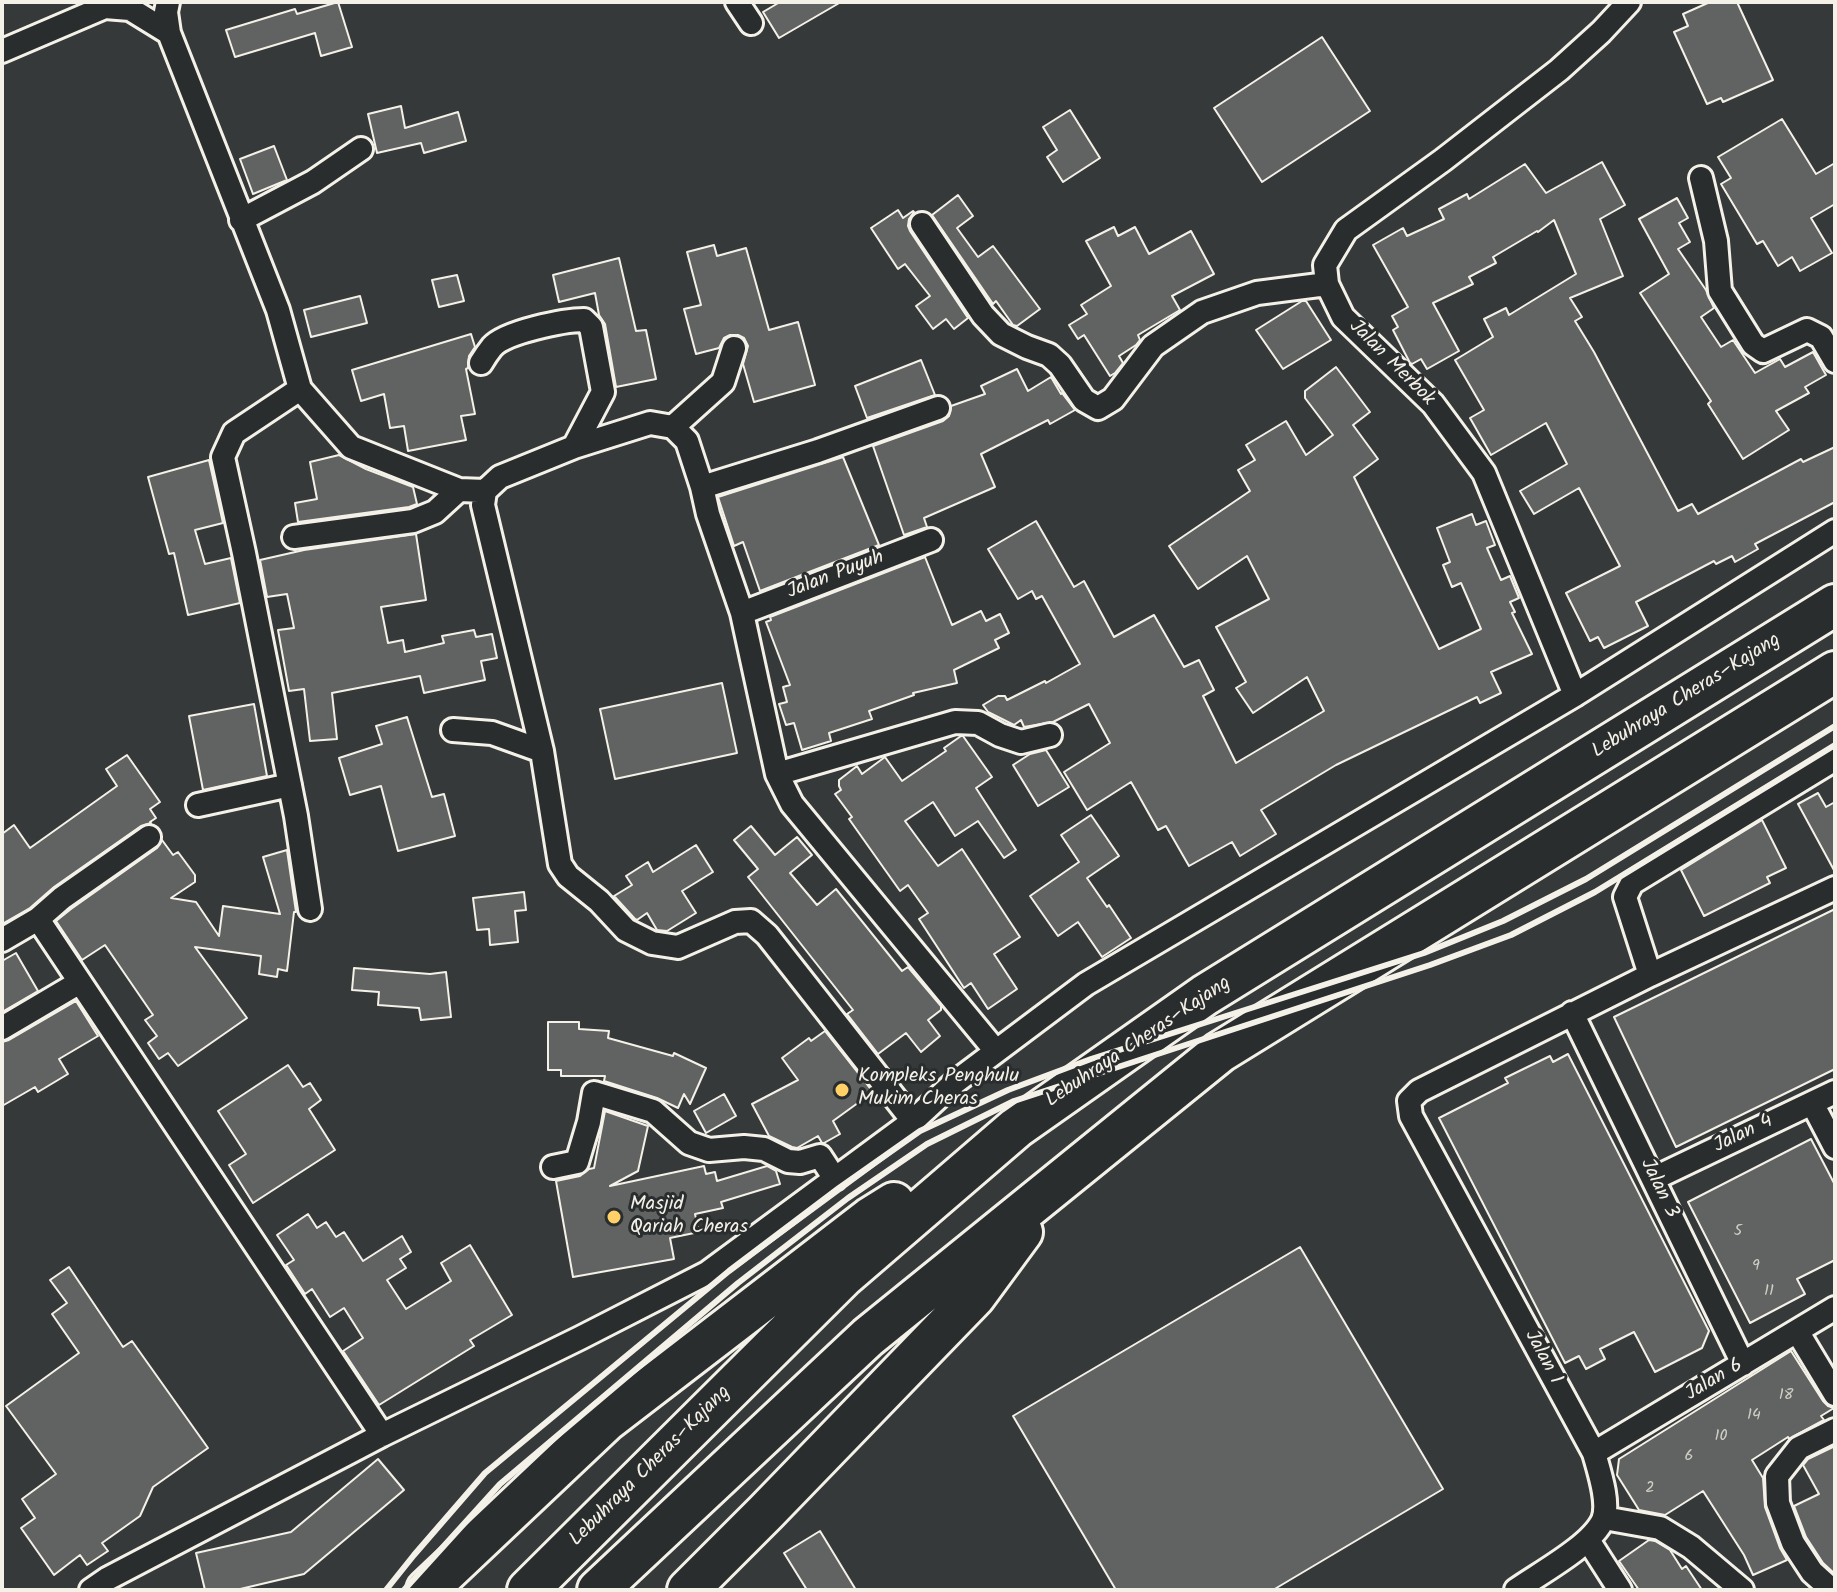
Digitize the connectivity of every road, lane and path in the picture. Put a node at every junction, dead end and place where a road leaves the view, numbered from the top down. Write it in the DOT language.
graph roads {
  1 [pos="168,2"];
  2 [pos="737,2"];
  3 [pos="1629,2"];
  4 [pos="751,23"];
  5 [pos="169,33"];
  6 [pos="2,51"];
  7 [pos="361,149"];
  8 [pos="1701,178"];
  9 [pos="241,220"];
  10 [pos="922,224"];
  11 [pos="1327,284"];
  12 [pos="734,348"];
  13 [pos="1835,361"];
  14 [pos="481,363"];
  15 [pos="300,389"];
  16 [pos="938,408"];
  17 [pos="673,427"];
  18 [pos="574,447"];
  19 [pos="702,487"];
  20 [pos="459,490"];
  21 [pos="485,491"];
  22 [pos="1835,531"];
  23 [pos="294,537"];
  24 [pos="931,540"];
  25 [pos="1835,605"];
  26 [pos="742,613"];
  27 [pos="1835,672"];
  28 [pos="1575,695"];
  29 [pos="453,730"];
  30 [pos="1050,735"];
  31 [pos="542,751"];
  32 [pos="1835,759"];
  33 [pos="777,774"];
  34 [pos="290,785"];
  35 [pos="198,805"];
  36 [pos="149,837"];
  37 [pos="1835,888"];
  38 [pos="310,909"];
  39 [pos="38,919"];
  40 [pos="2,940"];
  41 [pos="1650,975"];
  42 [pos="80,982"];
  43 [pos="1572,1013"];
  44 [pos="2,1028"];
  45 [pos="995,1050"];
  46 [pos="1835,1092"];
  47 [pos="1812,1103"];
  48 [pos="913,1121"];
  49 [pos="1016,1128"];
  50 [pos="1835,1147"];
  51 [pos="553,1167"];
  52 [pos="835,1179"];
  53 [pos="1653,1179"];
  54 [pos="1058,1184"];
  55 [pos="1835,1308"];
  56 [pos="1797,1331"];
  57 [pos="1743,1364"];
  58 [pos="1835,1394"];
  59 [pos="1835,1431"];
  60 [pos="382,1435"];
  61 [pos="1594,1453"];
  62 [pos="1604,1518"];
  63 [pos="1588,1540"];
  64 [pos="474,1545"];
  65 [pos="99,1584"];
  66 [pos="71,1590"];
  67 [pos="427,1590"];
  68 [pos="437,1590"];
  69 [pos="528,1590"];
  70 [pos="598,1590"];
  71 [pos="688,1590"];
  72 [pos="1516,1590"];
  73 [pos="1620,1590"];
  74 [pos="1742,1590"];
  75 [pos="1832,1590"];
  1 -- 5 [label="street"];
  2 -- 4 [label="street"];
  3 -- 11 [label="street"];
  5 -- 6 [label="street"];
  5 -- 9 [label="street"];
  7 -- 9 [label="street"];
  8 -- 13 [label="street"];
  9 -- 15 [label="street"];
  10 -- 11 [label="street"];
  11 -- 28 [label="street, Jalan Merbok"];
  12 -- 17 [label="street"];
  14 -- 18 [label="street"];
  15 -- 20 [label="street"];
  15 -- 34 [label="street"];
  16 -- 19 [label="street"];
  17 -- 18 [label="street"];
  17 -- 19 [label="street"];
  18 -- 21 [label="street"];
  19 -- 26 [label="street"];
  20 -- 21 [label="street"];
  20 -- 23 [label="street"];
  21 -- 31 [label="street"];
  22 -- 28 [label="street"];
  24 -- 26 [label="street, Jalan Puyuh"];
  25 -- 49 [label="highway, Lebuhraya Cheras–Kajang"];
  26 -- 33 [label="street"];
  27 -- 54 [label="highway"];
  28 -- 45 [label="street"];
  29 -- 31 [label="street"];
  30 -- 33 [label="street"];
  31 -- 48 [label="street"];
  32 -- 41 [label="street"];
  33 -- 45 [label="street"];
  34 -- 35 [label="street"];
  34 -- 38 [label="street"];
  36 -- 39 [label="street"];
  37 -- 41 [label="street"];
  39 -- 40 [label="street"];
  39 -- 42 [label="street"];
  41 -- 43 [label="street"];
  42 -- 44 [label="street"];
  42 -- 60 [label="street"];
  43 -- 53 [label="street, Jalan 3"];
  43 -- 61 [label="street, Jalan 1"];
  45 -- 48 [label="street"];
  46 -- 47 [label="street, Jalan 4"];
  47 -- 50 [label="street"];
  47 -- 53 [label="street, Jalan 4"];
  48 -- 52 [label="street"];
  49 -- 64 [label="highway"];
  49 -- 69 [label="highway, Lebuhraya Cheras–Kajang"];
  51 -- 52 [label="street"];
  52 -- 60 [label="street"];
  53 -- 57 [label="street, Jalan 3"];
  54 -- 70 [label="highway"];
  54 -- 71 [label="highway"];
  55 -- 56 [label="street, Jalan 6"];
  56 -- 57 [label="street, Jalan 6"];
  56 -- 58 [label="street"];
  57 -- 61 [label="street, Jalan 6"];
  59 -- 75 [label="street"];
  60 -- 65 [label="street"];
  61 -- 62 [label="street, Jalan 1"];
  62 -- 63 [label="street"];
  62 -- 74 [label="street"];
  63 -- 72 [label="street"];
  63 -- 73 [label="street"];
  64 -- 67 [label="highway"];
  64 -- 68 [label="highway"];
  65 -- 66 [label="street"];
}
